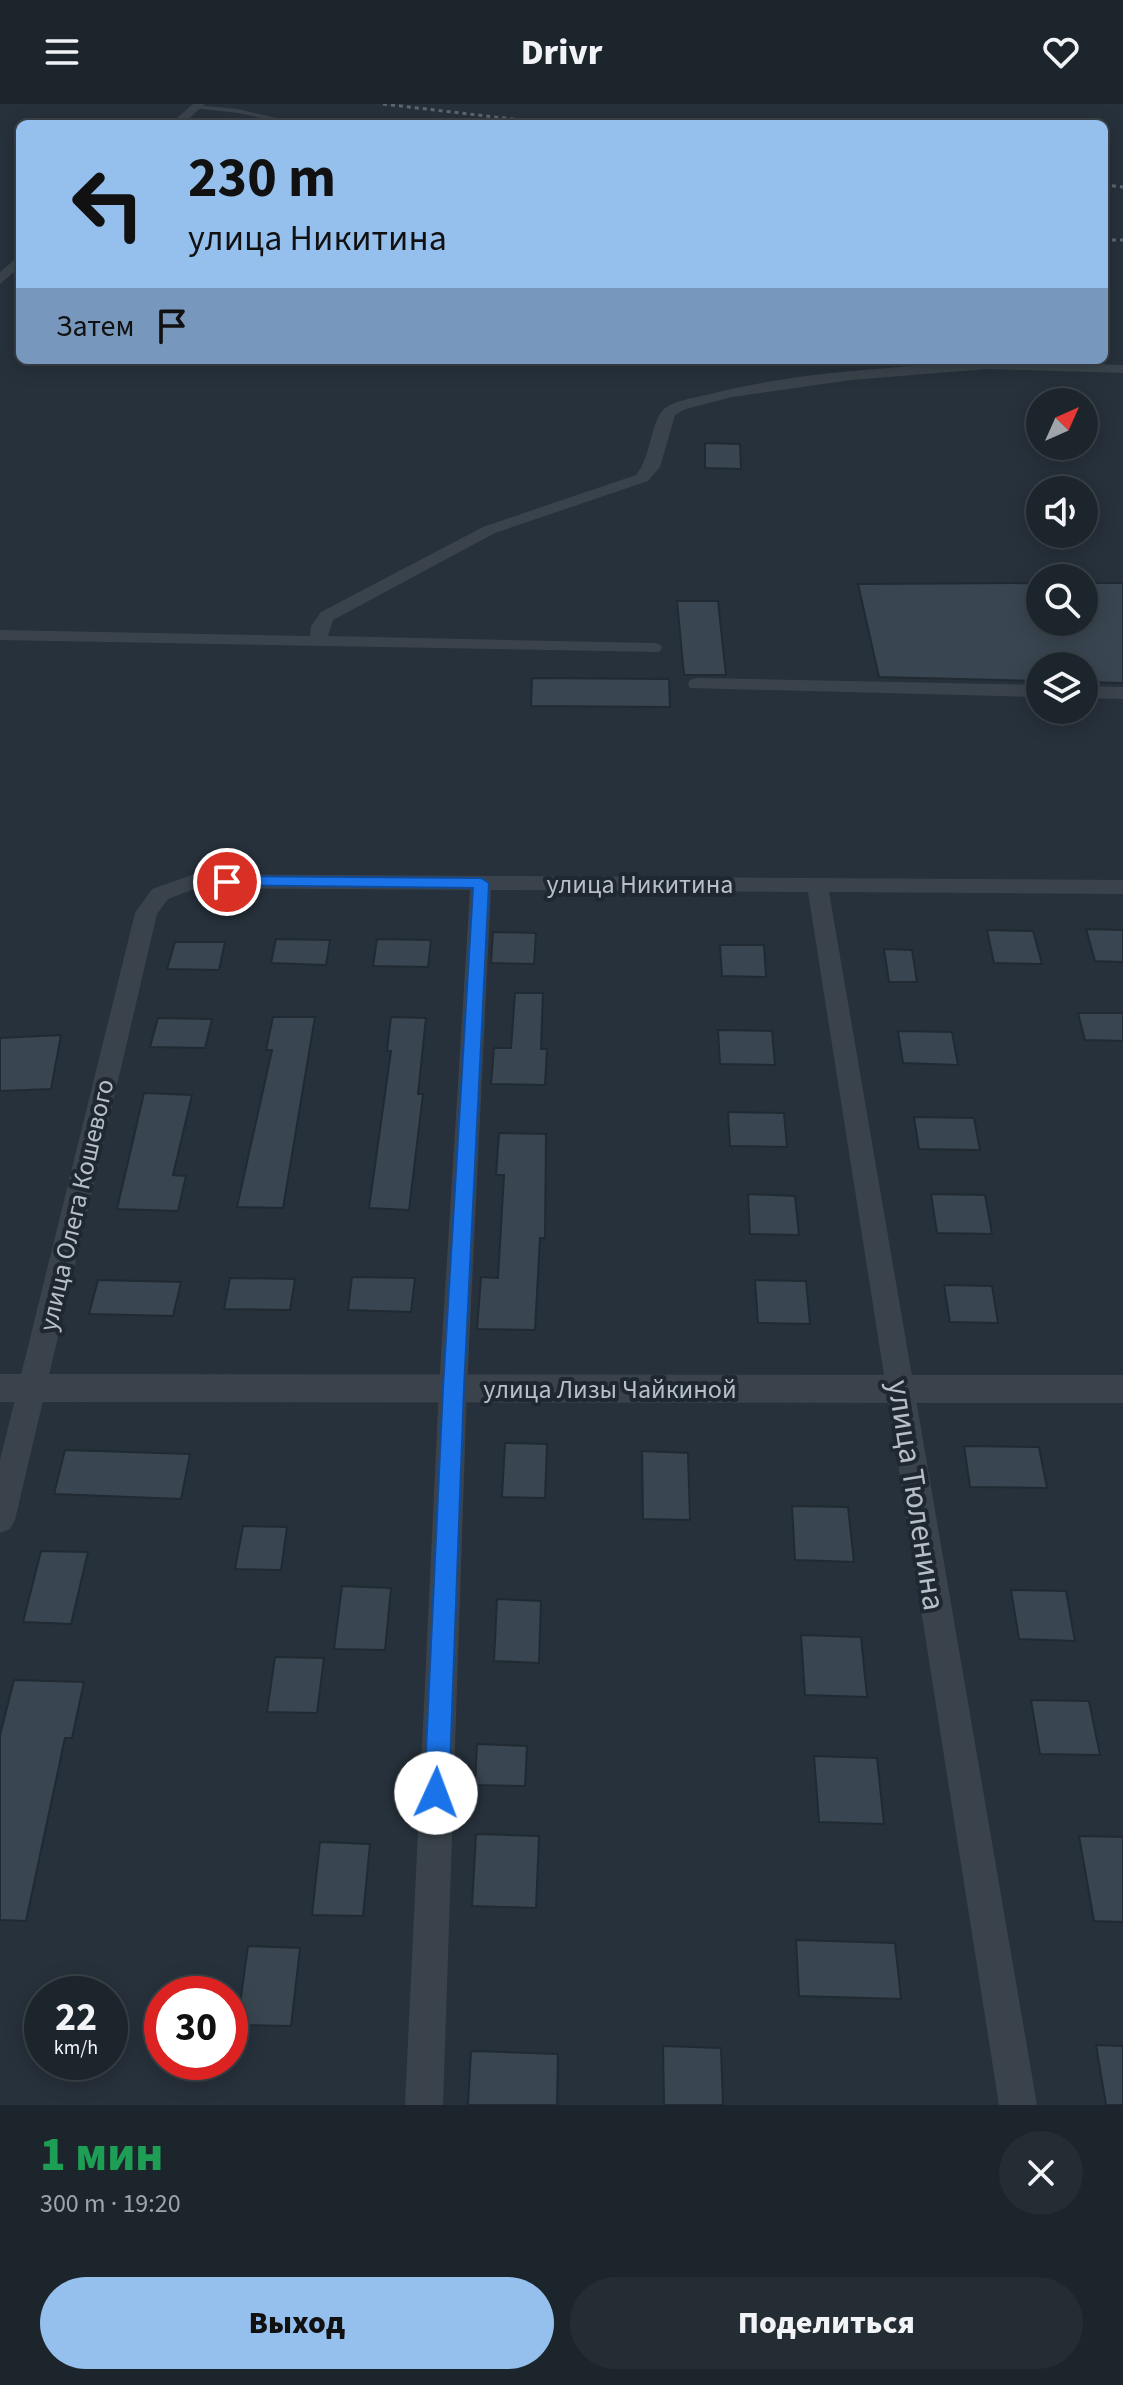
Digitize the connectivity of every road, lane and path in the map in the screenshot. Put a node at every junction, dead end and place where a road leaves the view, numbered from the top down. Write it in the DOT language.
graph roads {
  1 [pos="198,106"];
  2 [pos="181,120"];
  3 [pos="280,120"];
  4 [pos="16,263"];
  5 [pos="0,280"];
  6 [pos="1123,369"];
  7 [pos="0,635"];
  8 [pos="318,641"];
  9 [pos="653,648"];
  10 [pos="697,684"];
  11 [pos="1026,691"];
  12 [pos="1098,692"];
  13 [pos="1123,693"];
  14 [pos="481,883"];
  15 [pos="817,885"];
  16 [pos="1123,887"];
  17 [pos="160,894"];
  18 [pos="0,1388"];
  19 [pos="32,1388"];
  20 [pos="453,1388"];
  21 [pos="900,1389"];
  22 [pos="1123,1389"];
  23 [pos="0,1520"];
  24 [pos="424,2105"];
  25 [pos="1018,2105"];
  1 -- 2 [label="street"];
  1 -- 3 [label="lane"];
  4 -- 5 [label="street"];
  6 -- 8 [label="street"];
  7 -- 8 [label="street"];
  8 -- 9 [label="street"];
  10 -- 11 [label="street"];
  12 -- 13 [label="street"];
  14 -- 15 [label="street, улица Никитина"];
  14 -- 17 [label="street, улица Никитина"];
  14 -- 20 [label="street"];
  15 -- 16 [label="street, улица Никитина"];
  15 -- 21 [label="street, улица Тюленина"];
  17 -- 19 [label="street, улица Олега Кошевого"];
  18 -- 19 [label="street, улица Лизы Чайкиной"];
  19 -- 20 [label="street, улица Лизы Чайкиной"];
  19 -- 23 [label="street, улица Олега Кошевого"];
  20 -- 21 [label="street, улица Лизы Чайкиной"];
  20 -- 24 [label="street"];
  21 -- 22 [label="street, улица Лизы Чайкиной"];
  21 -- 25 [label="street, улица Тюленина"];
}
